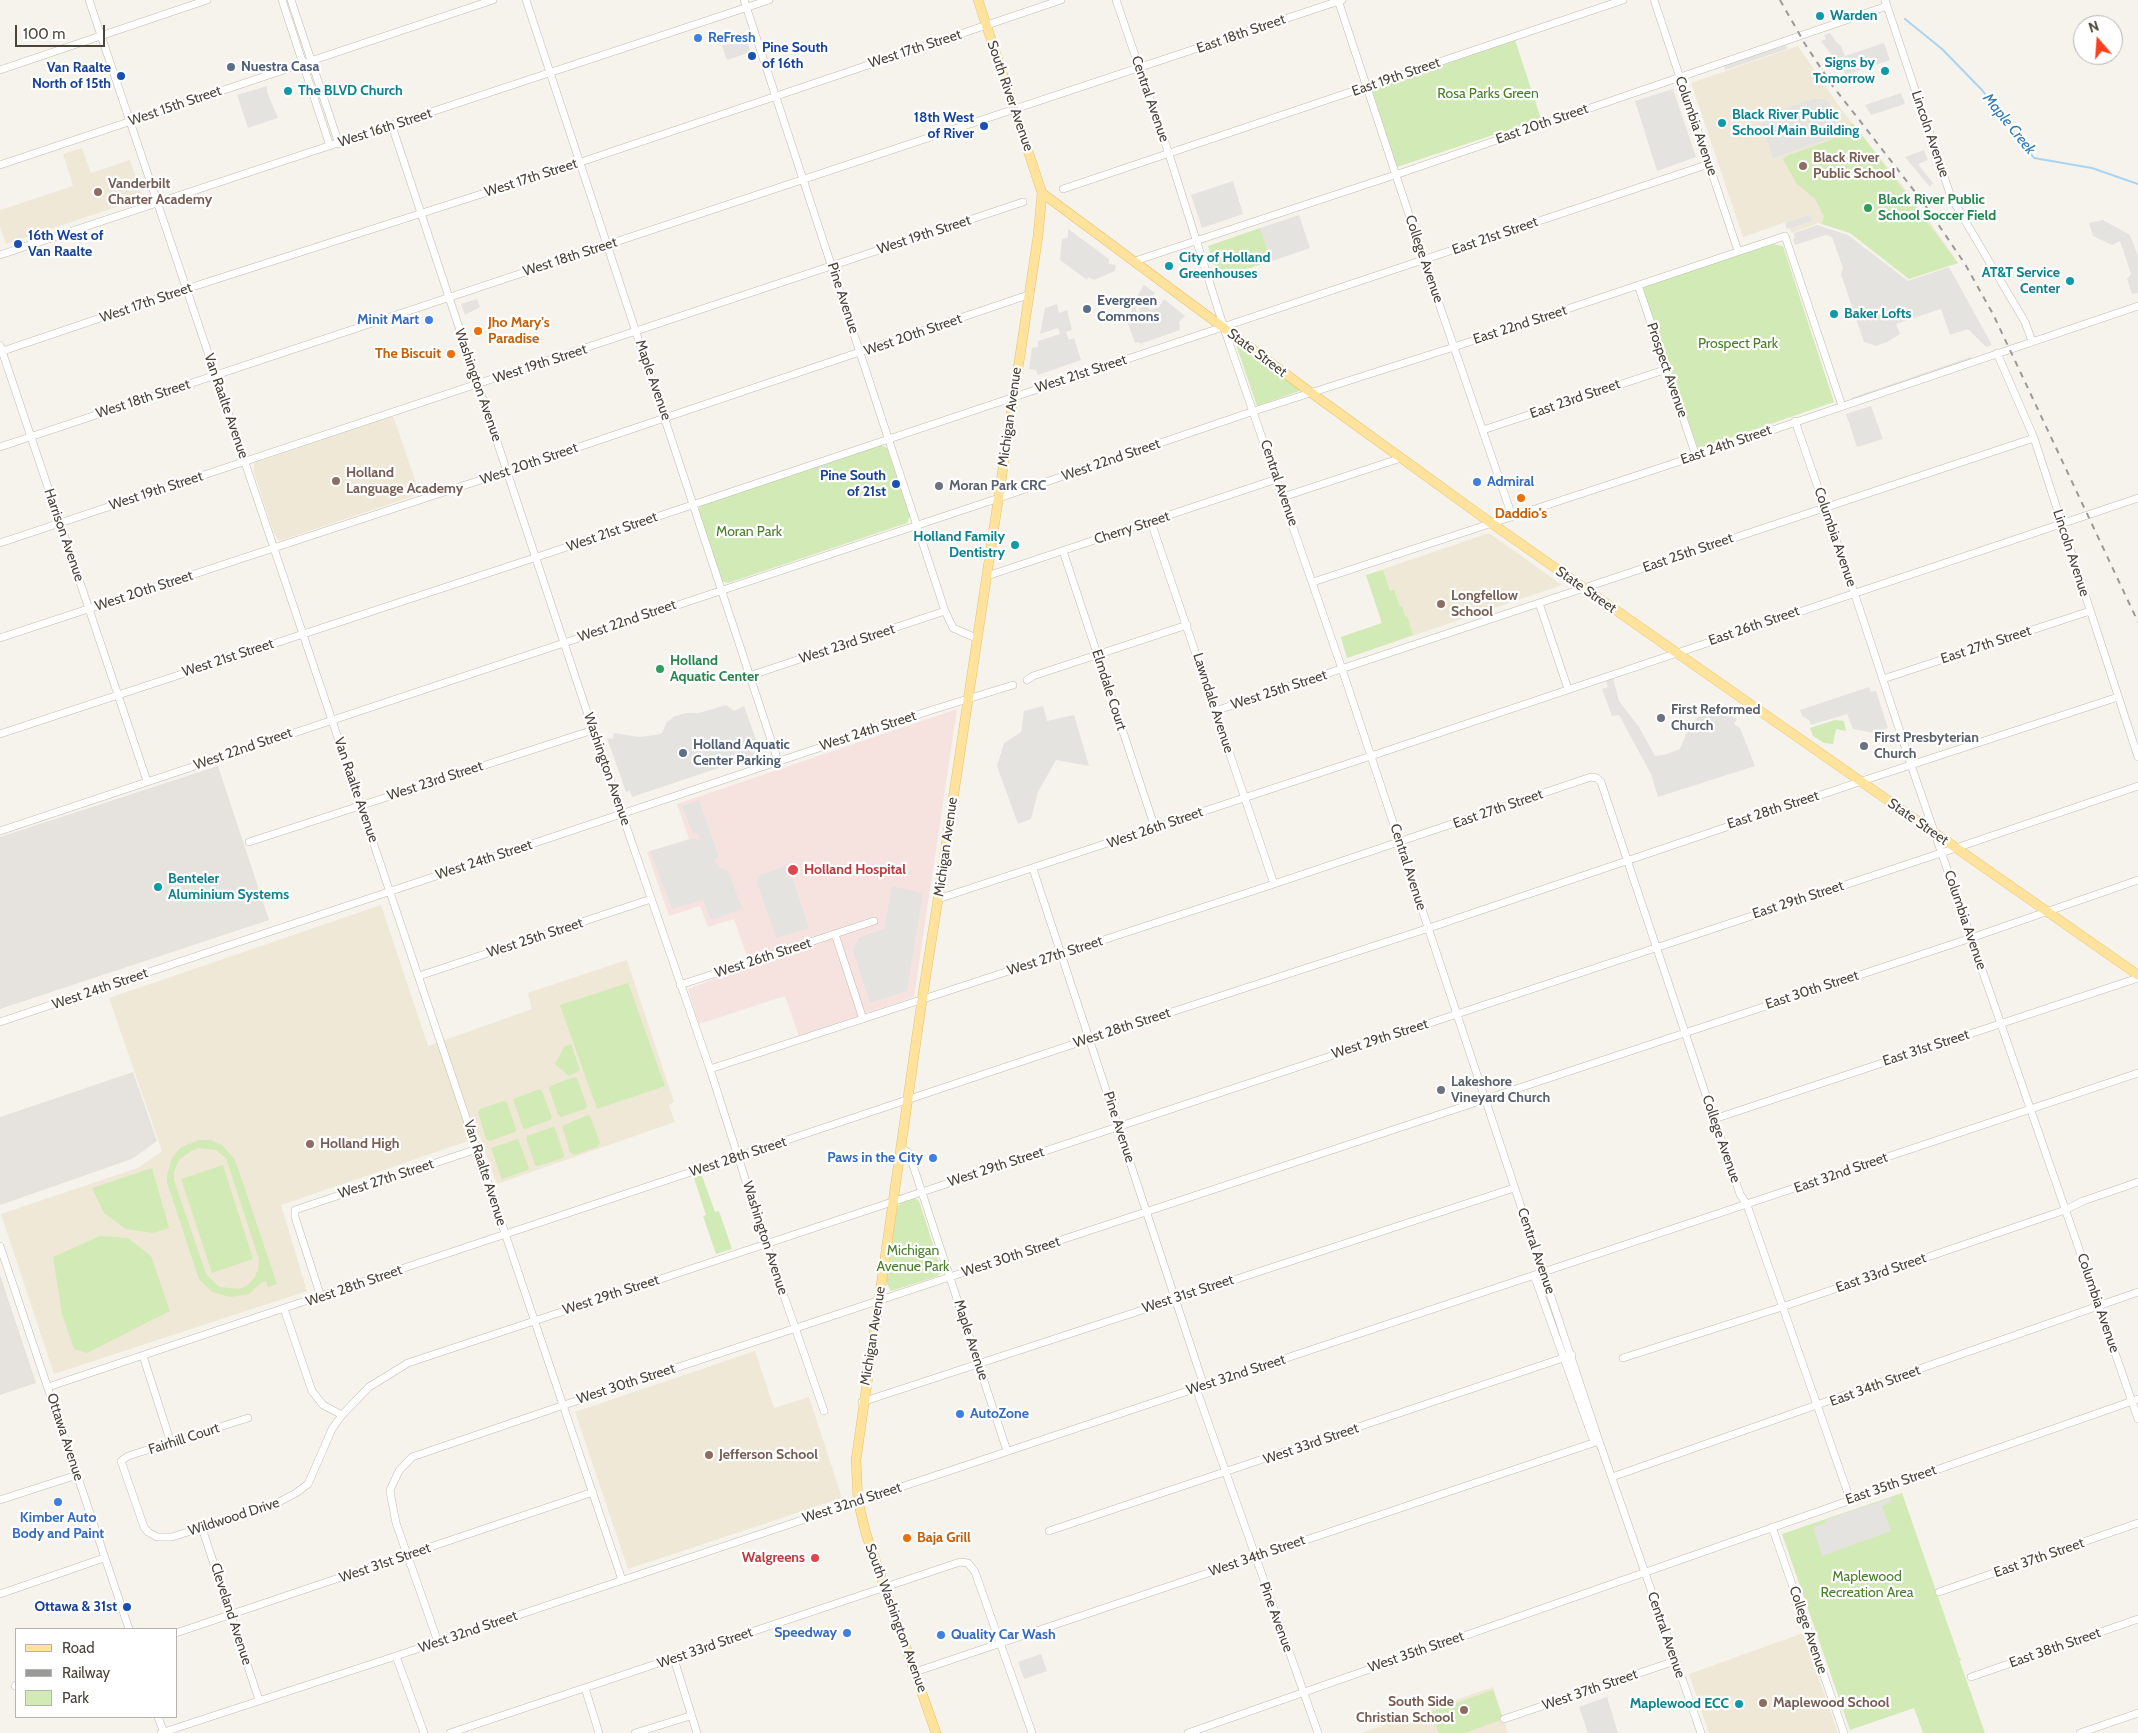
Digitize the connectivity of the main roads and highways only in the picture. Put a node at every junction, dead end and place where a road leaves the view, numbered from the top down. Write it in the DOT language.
graph roads {
  1 [pos="978,0"];
  2 [pos="1042,193"];
  3 [pos="2138,976"];
  4 [pos="858,1502"];
  5 [pos="936,1733"];
  1 -- 2 [label="main road, South River Avenue"];
  2 -- 3 [label="main road, State Street"];
  2 -- 4 [label="main road, Michigan Avenue"];
  4 -- 5 [label="main road, South Washington Avenue"];
}
